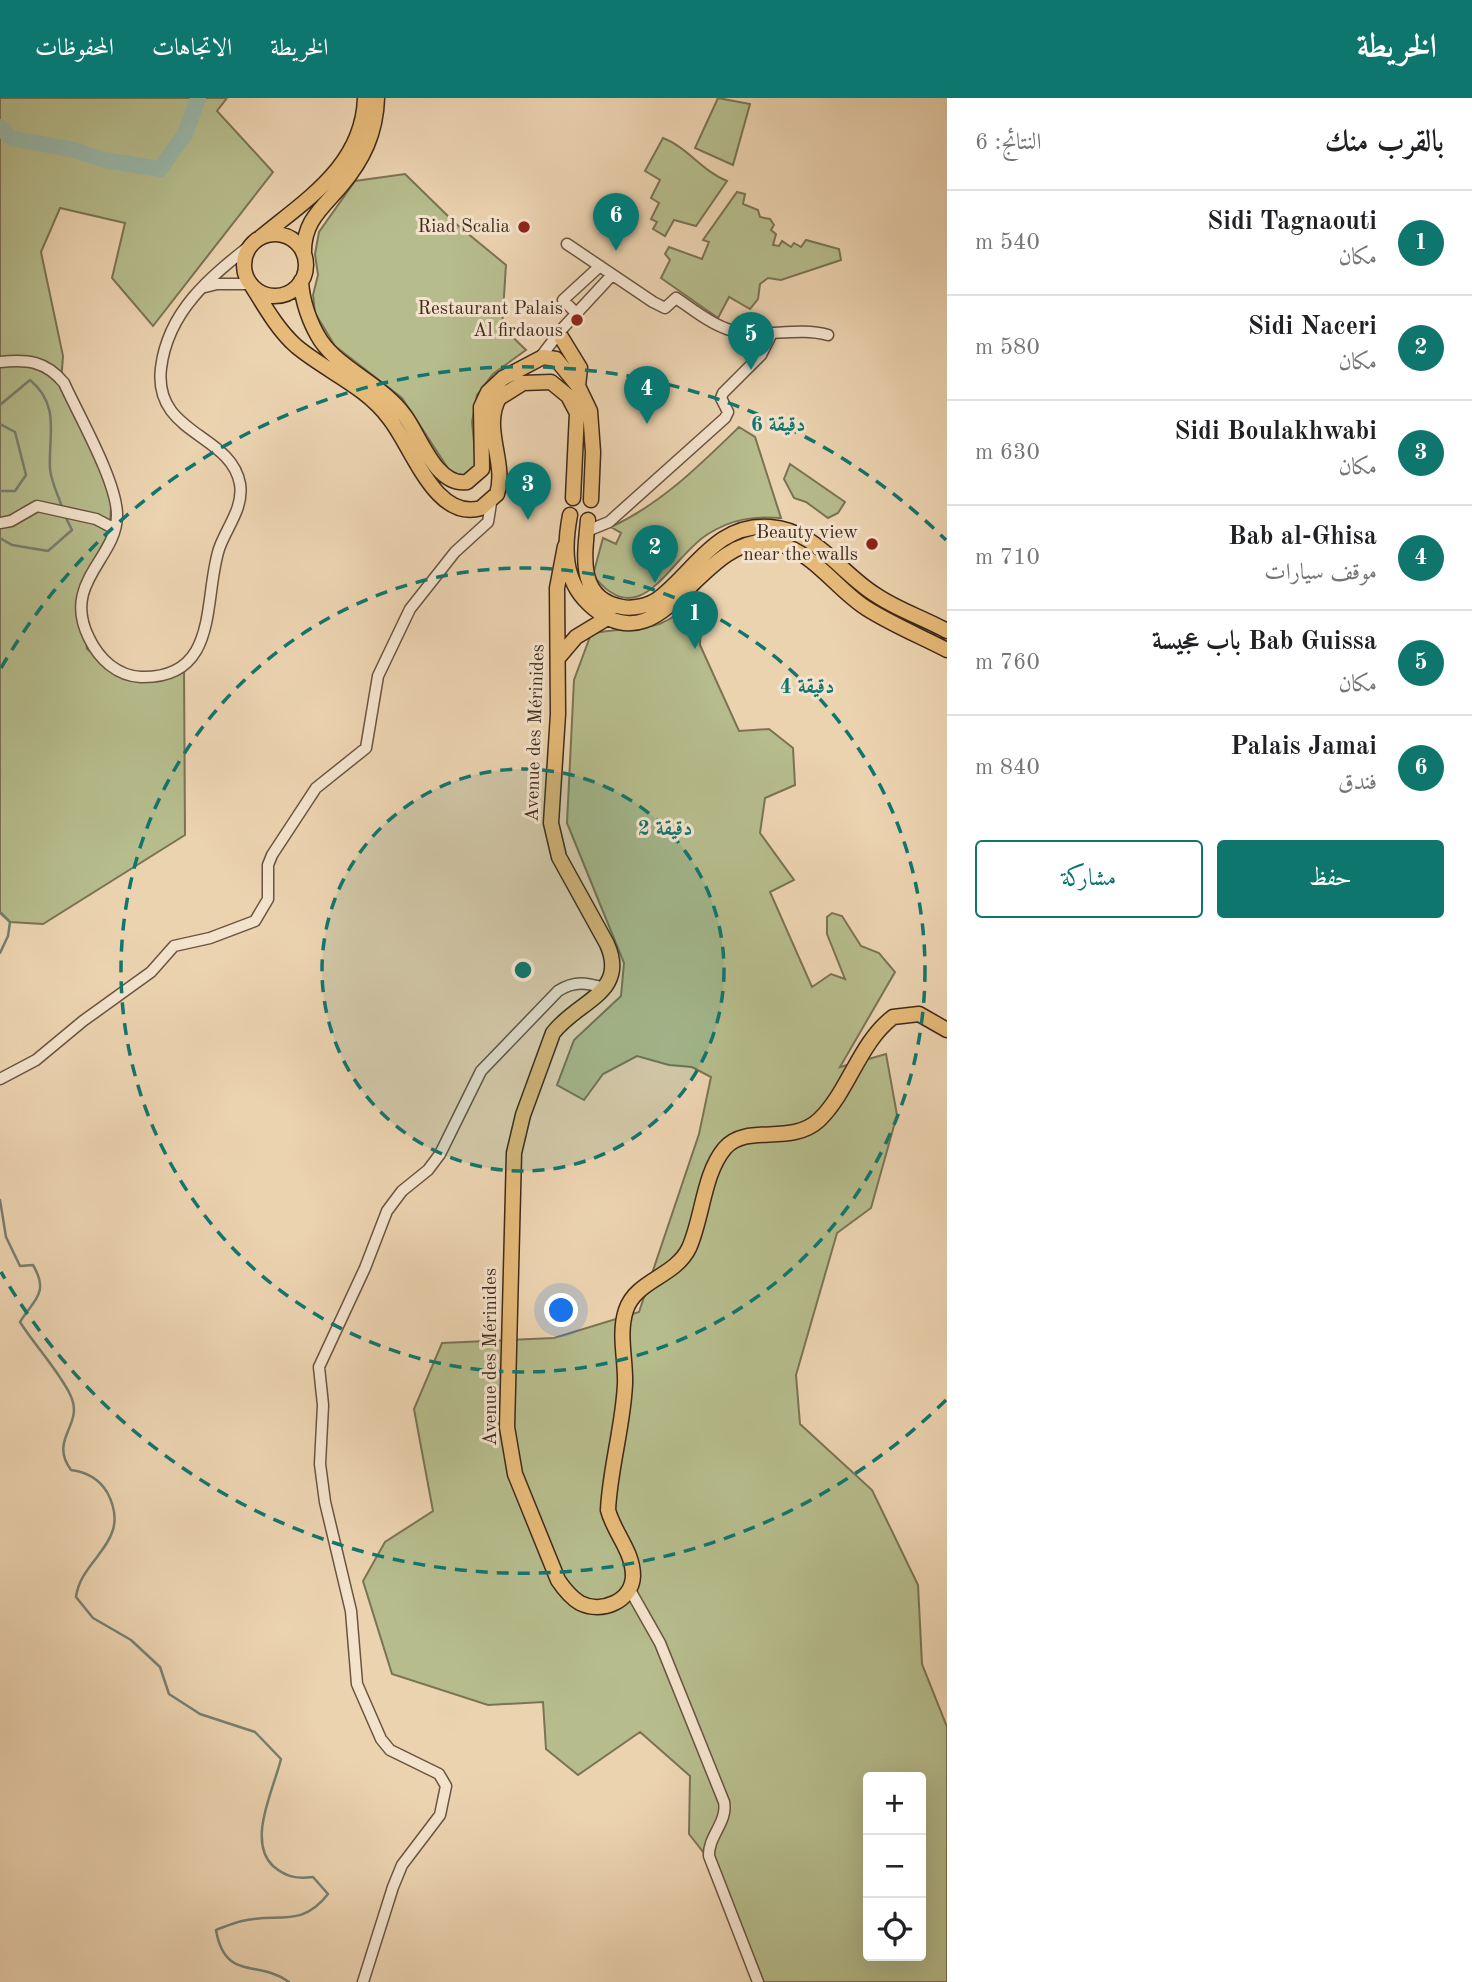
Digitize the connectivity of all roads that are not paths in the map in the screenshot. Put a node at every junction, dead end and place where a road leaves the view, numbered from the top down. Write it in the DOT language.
graph roads {
  1 [pos="365,98"];
  2 [pos="377,98"];
  3 [pos="254,242"];
  4 [pos="567,244"];
  5 [pos="304,256"];
  6 [pos="600,266"];
  7 [pos="612,275"];
  8 [pos="301,281"];
  9 [pos="251,285"];
  10 [pos="199,290"];
  11 [pos="576,313"];
  12 [pos="561,333"];
  13 [pos="772,333"];
  14 [pos="828,335"];
  15 [pos="538,360"];
  16 [pos="0,362"];
  17 [pos="560,366"];
  18 [pos="578,386"];
  19 [pos="573,498"];
  20 [pos="591,499"];
  21 [pos="491,503"];
  22 [pos="582,522"];
  23 [pos="0,523"];
  24 [pos="115,529"];
  25 [pos="565,546"];
  26 [pos="571,575"];
  27 [pos="559,606"];
  28 [pos="609,617"];
  29 [pos="947,631"];
  30 [pos="947,650"];
  31 [pos="559,657"];
  32 [pos="605,988"];
  33 [pos="947,1030"];
  34 [pos="0,1079"];
  35 [pos="630,1590"];
  36 [pos="363,1982"];
  37 [pos="758,1982"];
  1 -- 3 [label="main road"];
  2 -- 5 [label="main road"];
  3 -- 5 [label="main road"];
  3 -- 9 [label="main road"];
  3 -- 10 [label="street"];
  4 -- 6 [label="street"];
  5 -- 8 [label="main road"];
  6 -- 7 [label="street"];
  6 -- 11 [label="street"];
  7 -- 11 [label="street"];
  7 -- 13 [label="street"];
  8 -- 9 [label="main road"];
  8 -- 15 [label="main road"];
  9 -- 10 [label="street"];
  9 -- 21 [label="main road"];
  10 -- 24 [label="street"];
  11 -- 12 [label="street"];
  12 -- 15 [label="street"];
  12 -- 17 [label="street"];
  12 -- 18 [label="main road"];
  13 -- 14 [label="street"];
  13 -- 22 [label="street"];
  15 -- 17 [label="main road"];
  16 -- 24 [label="street"];
  17 -- 18 [label="main road"];
  18 -- 20 [label="main road"];
  19 -- 20 [label="main road"];
  19 -- 21 [label="main road"];
  19 -- 22 [label="main road"];
  20 -- 22 [label="main road"];
  21 -- 34 [label="street"];
  22 -- 25 [label="main road, Avenue des Mérinides"];
  22 -- 26 [label="main road"];
  22 -- 29 [label="main road"];
  23 -- 24 [label="street"];
  25 -- 26 [label="main road"];
  25 -- 27 [label="main road, Avenue des Mérinides"];
  26 -- 27 [label="main road"];
  26 -- 28 [label="main road"];
  27 -- 31 [label="main road, Avenue des Mérinides"];
  28 -- 30 [label="main road"];
  28 -- 31 [label="main road"];
  31 -- 32 [label="main road, Avenue des Mérinides"];
  32 -- 35 [label="main road, Avenue des Mérinides"];
  32 -- 36 [label="street"];
  33 -- 35 [label="main road"];
  35 -- 37 [label="street"];
}
